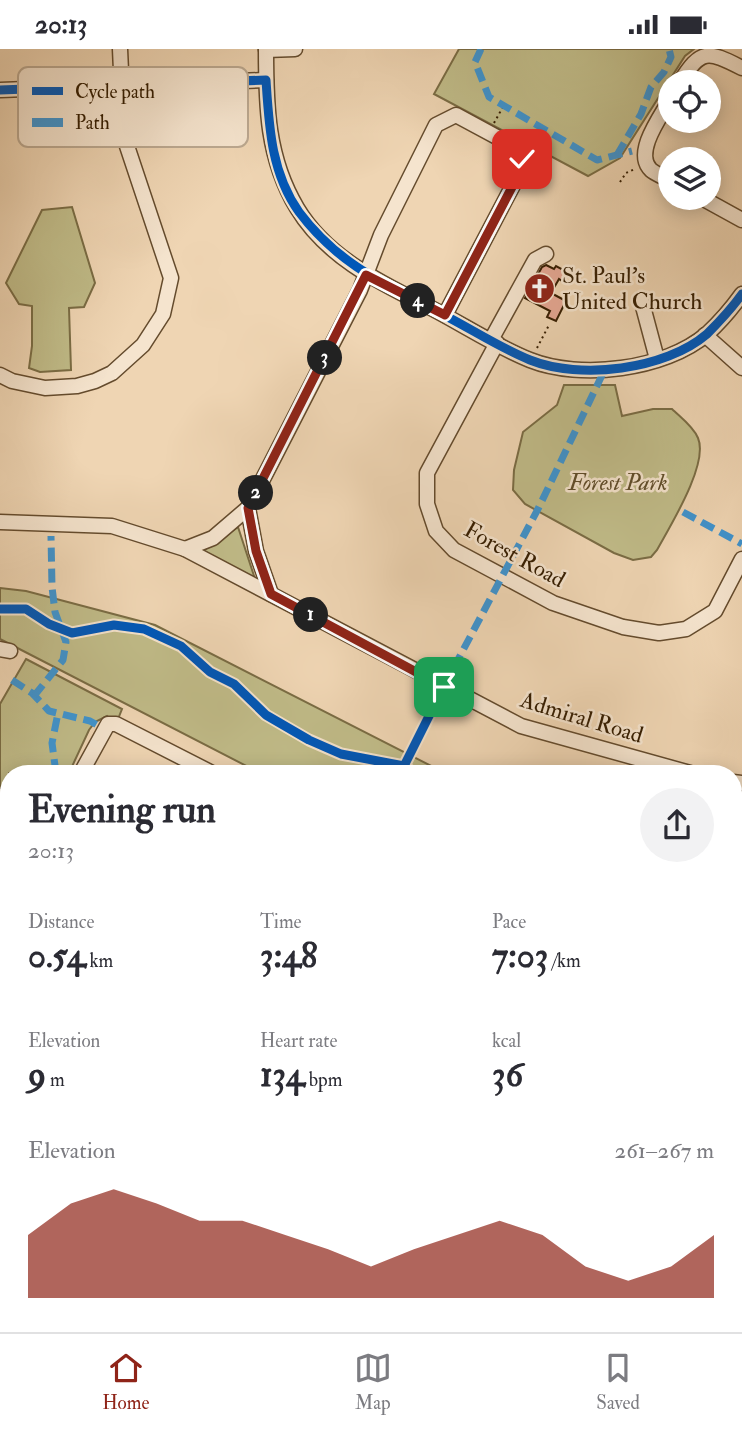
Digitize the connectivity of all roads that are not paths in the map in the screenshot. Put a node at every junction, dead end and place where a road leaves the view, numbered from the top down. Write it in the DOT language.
graph roads {
  1 [pos="120,49"];
  2 [pos="295,49"];
  3 [pos="267,50"];
  4 [pos="120,67"];
  5 [pos="742,68"];
  6 [pos="687,70"];
  7 [pos="266,80"];
  8 [pos="248,81"];
  9 [pos="18,89"];
  10 [pos="0,90"];
  11 [pos="658,124"];
  12 [pos="127,147"];
  13 [pos="658,174"];
  14 [pos="721,208"];
  15 [pos="742,220"];
  16 [pos="546,254"];
  17 [pos="366,275"];
  18 [pos="742,294"];
  19 [pos="641,299"];
  20 [pos="445,315"];
  21 [pos="705,335"];
  22 [pos="494,342"];
  23 [pos="657,359"];
  24 [pos="742,367"];
  25 [pos="0,375"];
  26 [pos="248,508"];
  27 [pos="0,522"];
  28 [pos="185,549"];
  29 [pos="742,559"];
  30 [pos="271,594"];
  31 [pos="85,765"];
  32 [pos="196,765"];
  33 [pos="661,765"];
  1 -- 4 [label="street"];
  2 -- 3 [label="street"];
  3 -- 7 [label="street"];
  5 -- 6 [label="street"];
  7 -- 8 [label="street"];
  7 -- 17 [label="street"];
  9 -- 10 [label="street"];
  11 -- 13 [label="street"];
  12 -- 25 [label="street"];
  14 -- 15 [label="street"];
  16 -- 22 [label="street, Forest Road"];
  17 -- 20 [label="street"];
  17 -- 20 [label="street"];
  17 -- 26 [label="street"];
  18 -- 21 [label="street"];
  19 -- 23 [label="street"];
  20 -- 22 [label="street"];
  21 -- 23 [label="street"];
  21 -- 24 [label="street"];
  22 -- 23 [label="street"];
  22 -- 29 [label="street, Forest Road"];
  26 -- 28 [label="street"];
  26 -- 30 [label="street"];
  27 -- 28 [label="street, Admiral Road"];
  28 -- 30 [label="street, Admiral Road"];
  30 -- 33 [label="street, Admiral Road"];
  31 -- 32 [label="street"];
}
